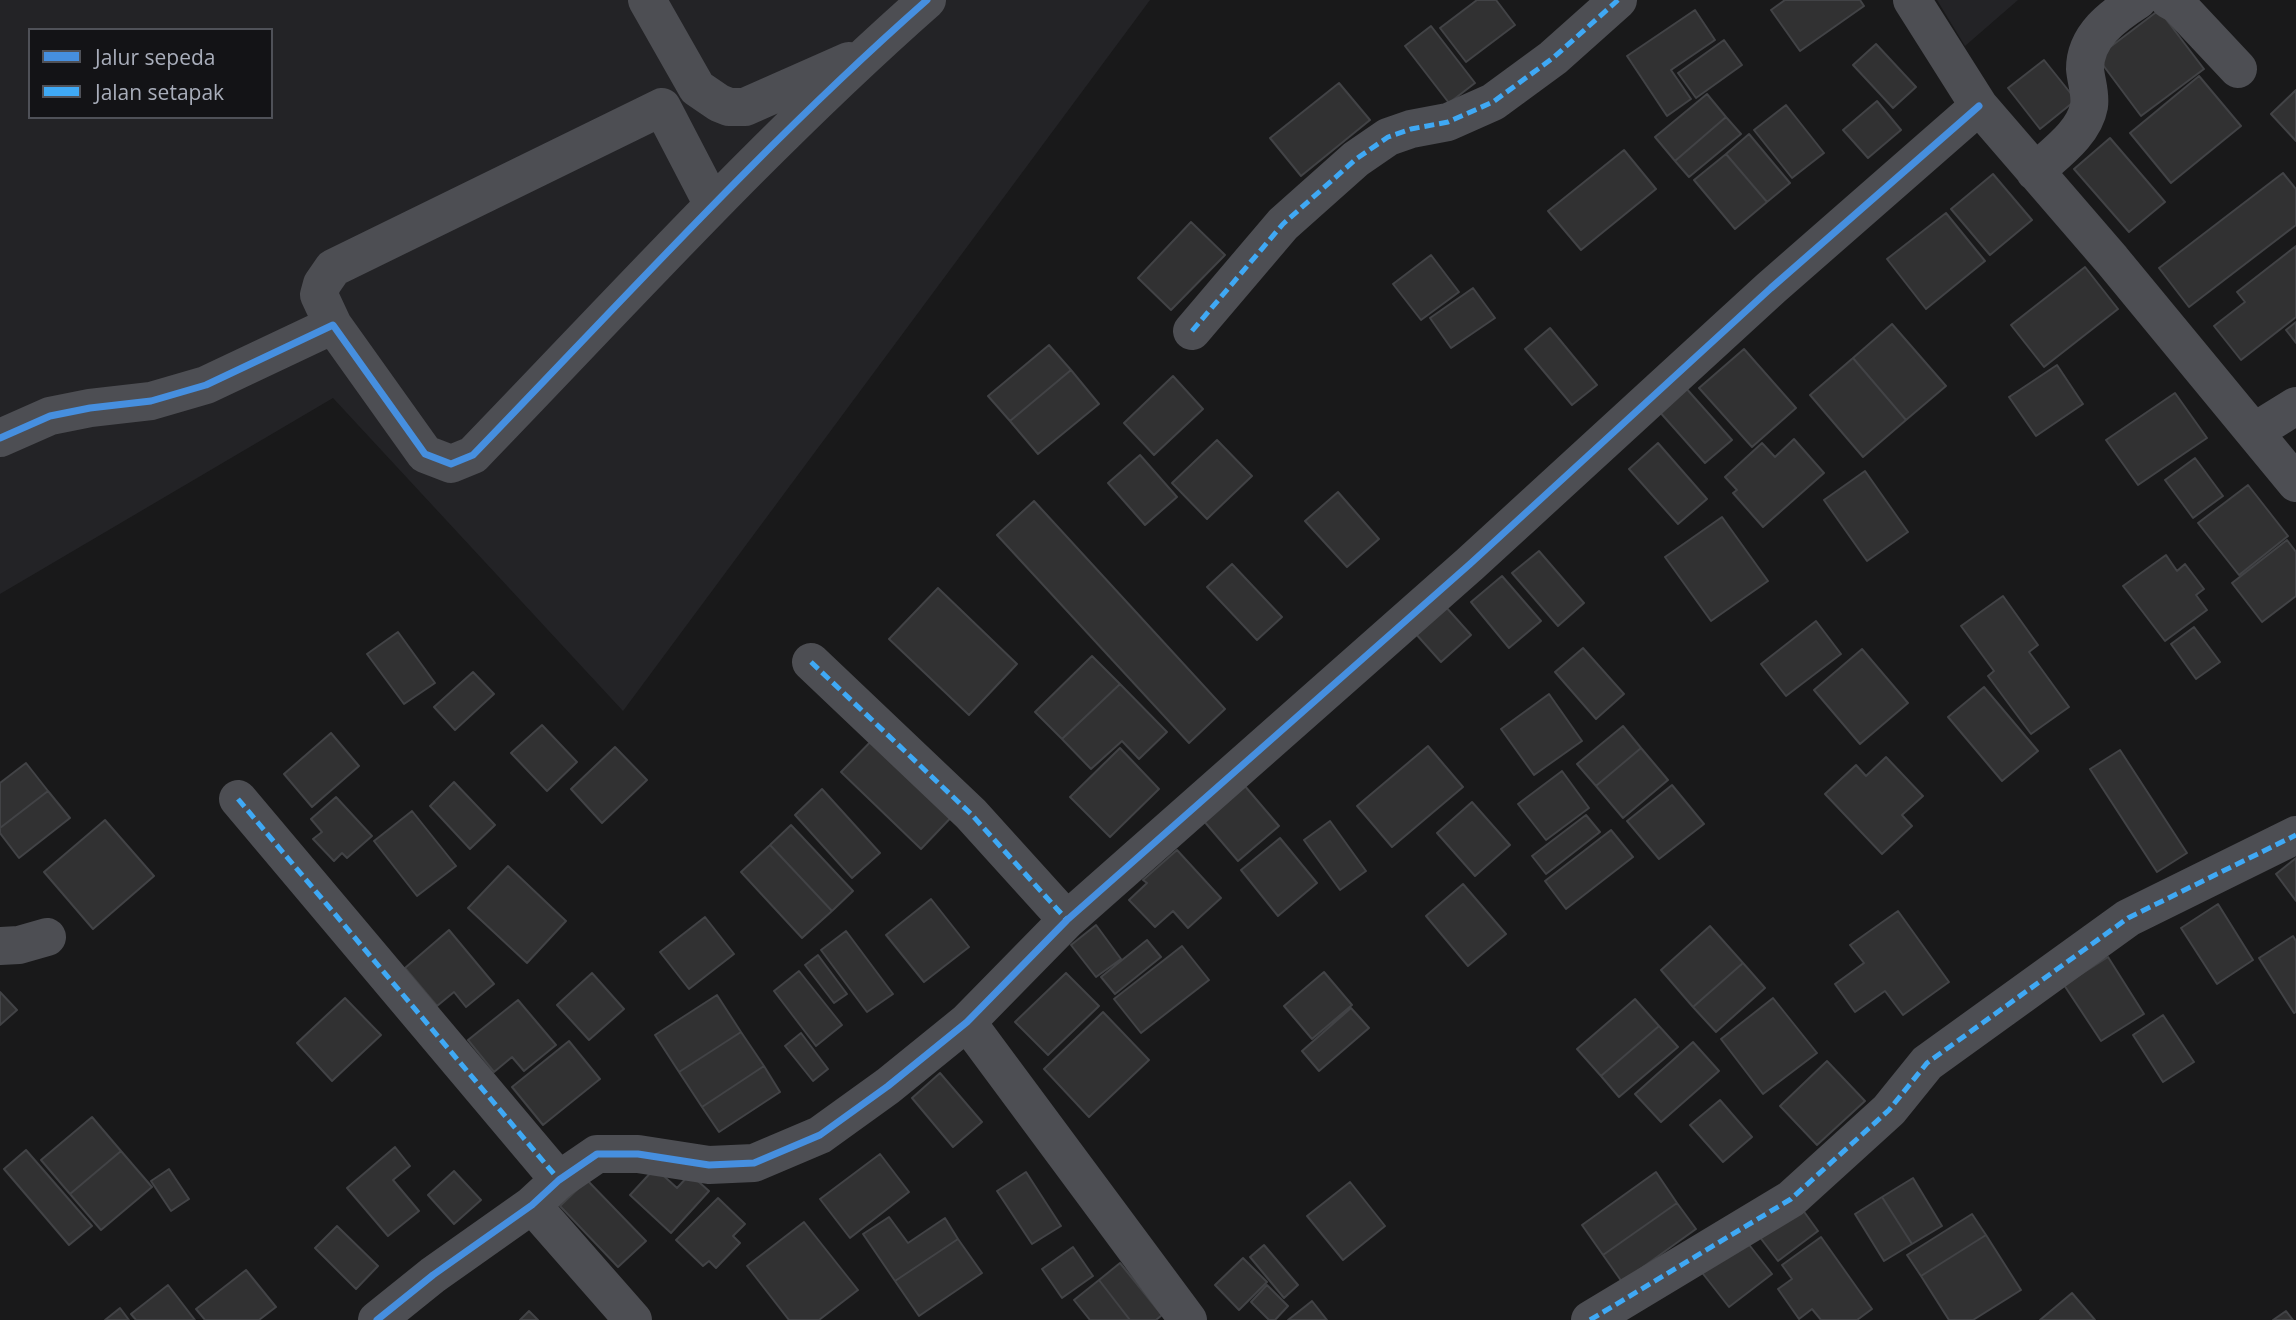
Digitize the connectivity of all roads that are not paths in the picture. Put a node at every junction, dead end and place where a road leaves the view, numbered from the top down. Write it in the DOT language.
graph roads {
  1 [pos="647,0"];
  2 [pos="927,0"];
  3 [pos="1618,0"];
  4 [pos="1912,0"];
  5 [pos="2138,0"];
  6 [pos="2169,0"];
  7 [pos="864,55"];
  8 [pos="2238,69"];
  9 [pos="697,88"];
  10 [pos="1979,106"];
  11 [pos="662,107"];
  12 [pos="2035,172"];
  13 [pos="713,205"];
  14 [pos="333,325"];
  15 [pos="1192,331"];
  16 [pos="2296,406"];
  17 [pos="2254,432"];
  18 [pos="0,438"];
  19 [pos="2296,483"];
  20 [pos="811,662"];
  21 [pos="238,799"];
  22 [pos="2296,835"];
  23 [pos="1067,920"];
  24 [pos="47,937"];
  25 [pos="0,946"];
  26 [pos="967,1022"];
  27 [pos="546,1192"];
  28 [pos="377,1320"];
  29 [pos="633,1320"];
  30 [pos="1188,1320"];
  31 [pos="1590,1320"];
  1 -- 9 [label="street"];
  2 -- 7 [label="street"];
  3 -- 15 [label="street"];
  4 -- 10 [label="street"];
  5 -- 12 [label="street"];
  6 -- 8 [label="street"];
  7 -- 9 [label="street"];
  7 -- 13 [label="street"];
  9 -- 11 [label="street"];
  10 -- 12 [label="street"];
  10 -- 23 [label="street"];
  11 -- 13 [label="street"];
  11 -- 14 [label="street"];
  12 -- 17 [label="street"];
  13 -- 14 [label="street"];
  14 -- 18 [label="street"];
  16 -- 17 [label="street"];
  17 -- 19 [label="street"];
  20 -- 23 [label="street"];
  21 -- 27 [label="street"];
  22 -- 31 [label="street"];
  23 -- 26 [label="street"];
  24 -- 25 [label="street"];
  26 -- 27 [label="street"];
  26 -- 30 [label="street"];
  27 -- 28 [label="street"];
  27 -- 29 [label="street"];
}
